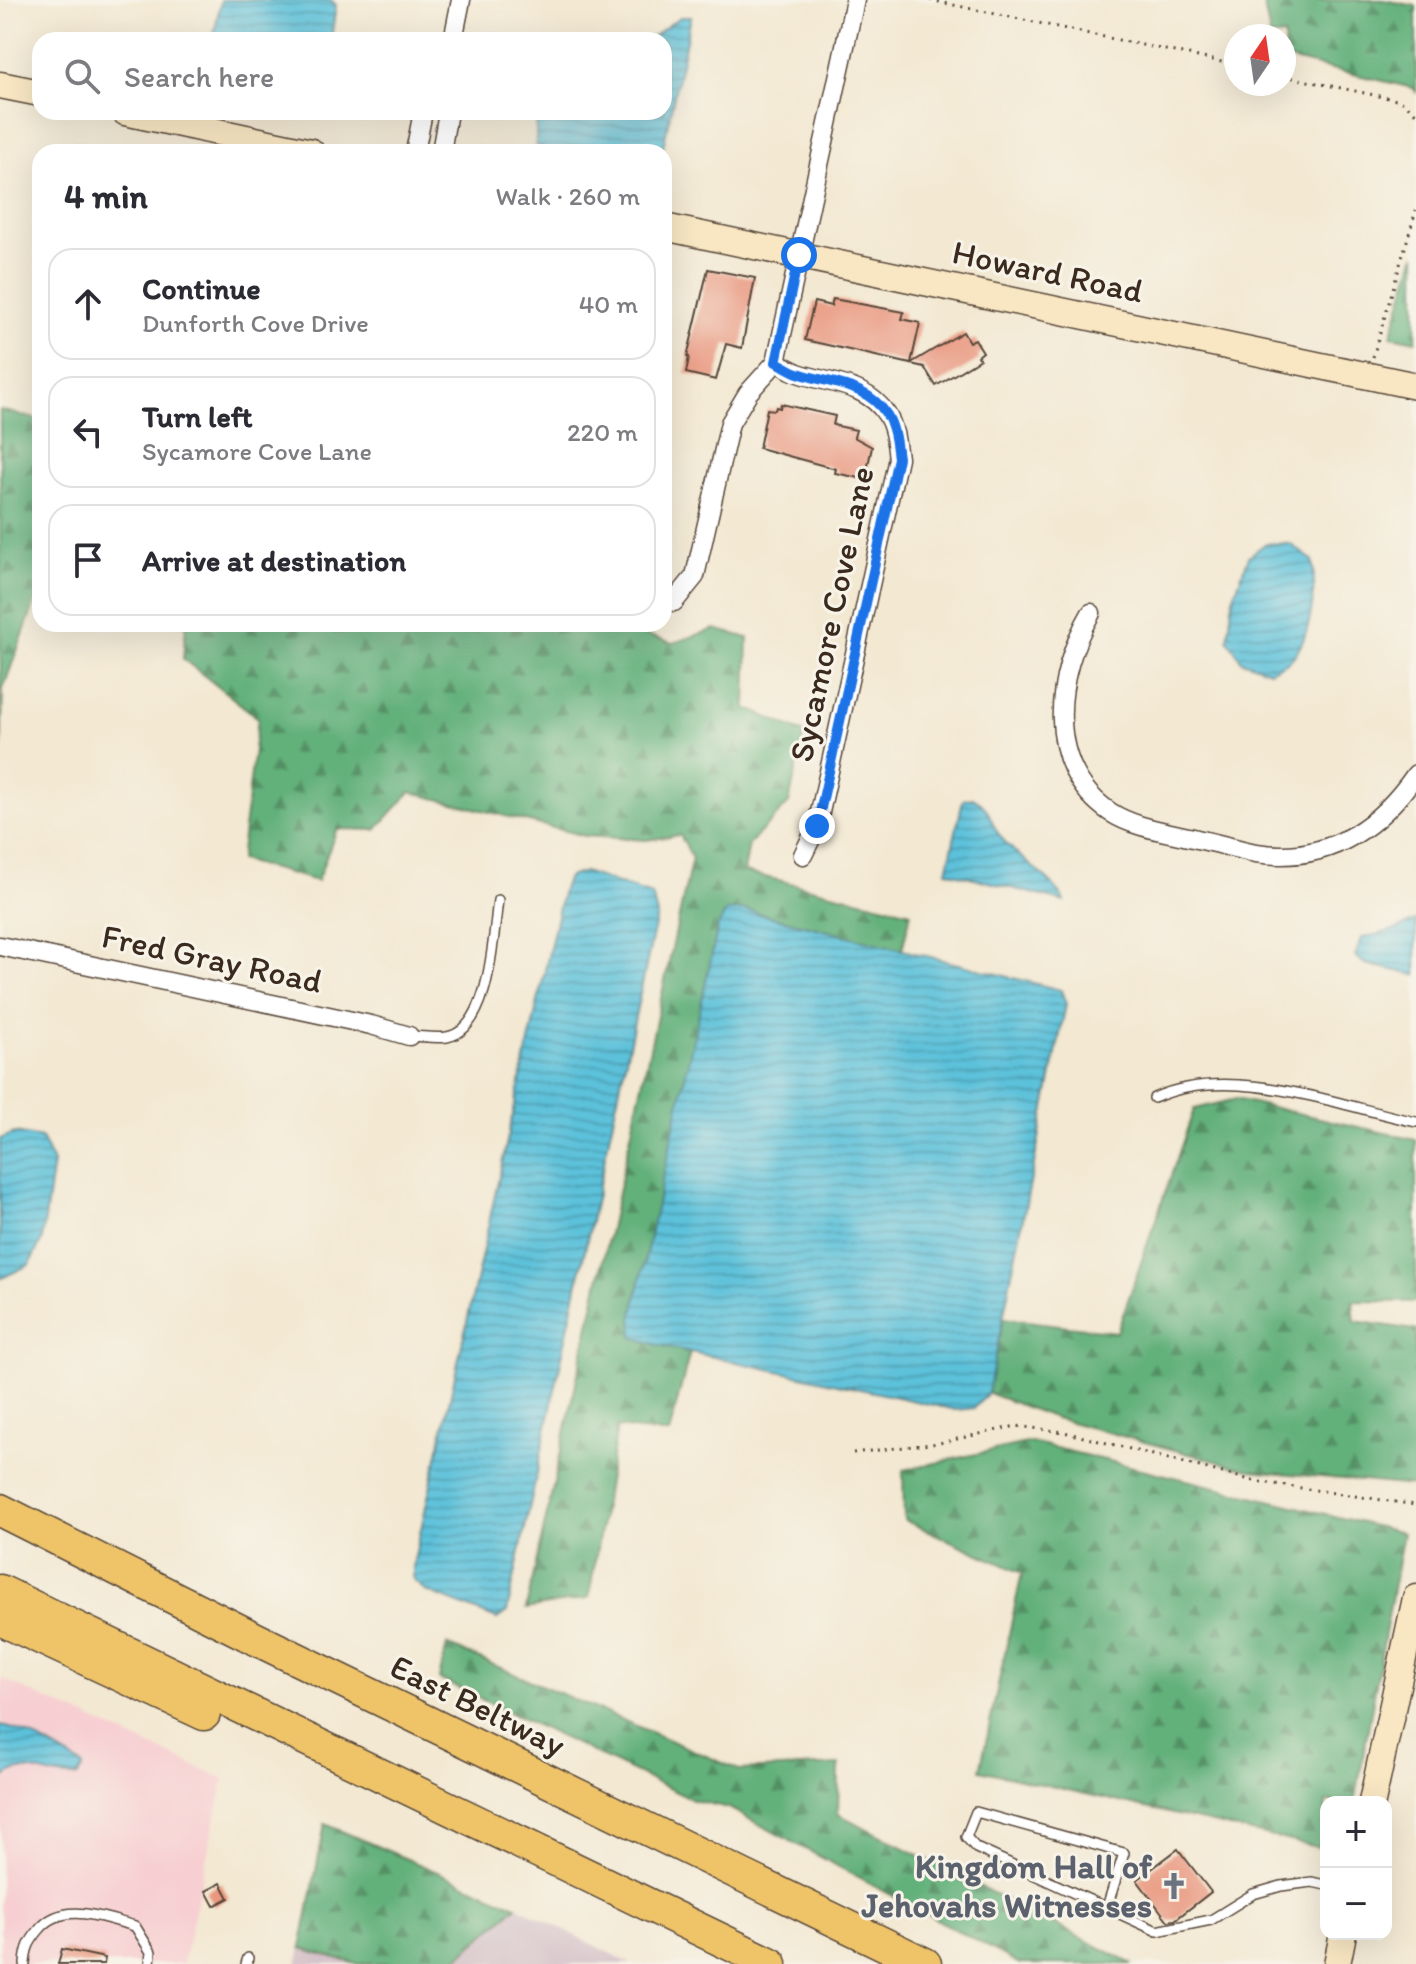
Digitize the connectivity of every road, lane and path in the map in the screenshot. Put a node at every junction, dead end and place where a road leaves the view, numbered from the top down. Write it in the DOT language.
graph roads {
  1 [pos="461,0"];
  2 [pos="855,0"];
  3 [pos="930,0"];
  4 [pos="455,32"];
  5 [pos="1224,62"];
  6 [pos="1296,79"];
  7 [pos="0,85"];
  8 [pos="32,91"];
  9 [pos="1416,113"];
  10 [pos="162,120"];
  11 [pos="421,120"];
  12 [pos="447,120"];
  13 [pos="274,144"];
  14 [pos="417,144"];
  15 [pos="442,144"];
  16 [pos="1416,210"];
  17 [pos="672,229"];
  18 [pos="799,255"];
  19 [pos="776,362"];
  20 [pos="1368,376"];
  21 [pos="1416,386"];
  22 [pos="903,403"];
  23 [pos="886,414"];
  24 [pos="674,602"];
  25 [pos="1091,613"];
  26 [pos="1416,774"];
  27 [pos="803,855"];
  28 [pos="498,900"];
  29 [pos="0,946"];
  30 [pos="409,1036"];
  31 [pos="1154,1098"];
  32 [pos="1416,1122"];
  33 [pos="853,1453"];
  34 [pos="1416,1505"];
  35 [pos="0,1510"];
  36 [pos="0,1591"];
  37 [pos="1416,1598"];
  38 [pos="0,1619"];
  39 [pos="1373,1796"];
  40 [pos="1320,1884"];
  41 [pos="1107,1907"];
  42 [pos="709,1933"];
  43 [pos="25,1964"];
  44 [pos="150,1964"];
  45 [pos="771,1964"];
  46 [pos="925,1964"];
  1 -- 4 [label="street"];
  2 -- 18 [label="street"];
  3 -- 5 [label="path"];
  6 -- 9 [label="path"];
  7 -- 8 [label="street"];
  10 -- 13 [label="street"];
  11 -- 14 [label="street"];
  12 -- 15 [label="street"];
  16 -- 20 [label="path"];
  17 -- 18 [label="street, Howard Road"];
  18 -- 19 [label="street"];
  18 -- 20 [label="street, Howard Road"];
  19 -- 23 [label="street"];
  19 -- 24 [label="street"];
  20 -- 21 [label="street, Howard Road"];
  22 -- 23 [label="street"];
  23 -- 27 [label="street, Sycamore Cove Lane"];
  25 -- 26 [label="street"];
  28 -- 30 [label="lane"];
  29 -- 30 [label="street, Fred Gray Road"];
  31 -- 32 [label="lane"];
  33 -- 34 [label="path"];
  35 -- 46 [label="highway, East Beltway"];
  36 -- 42 [label="highway"];
  37 -- 39 [label="street"];
  38 -- 42 [label="highway"];
  40 -- 41 [label="lane"];
  41 -- 41 [label="lane"];
  42 -- 45 [label="highway"];
  43 -- 44 [label="lane"];
}
